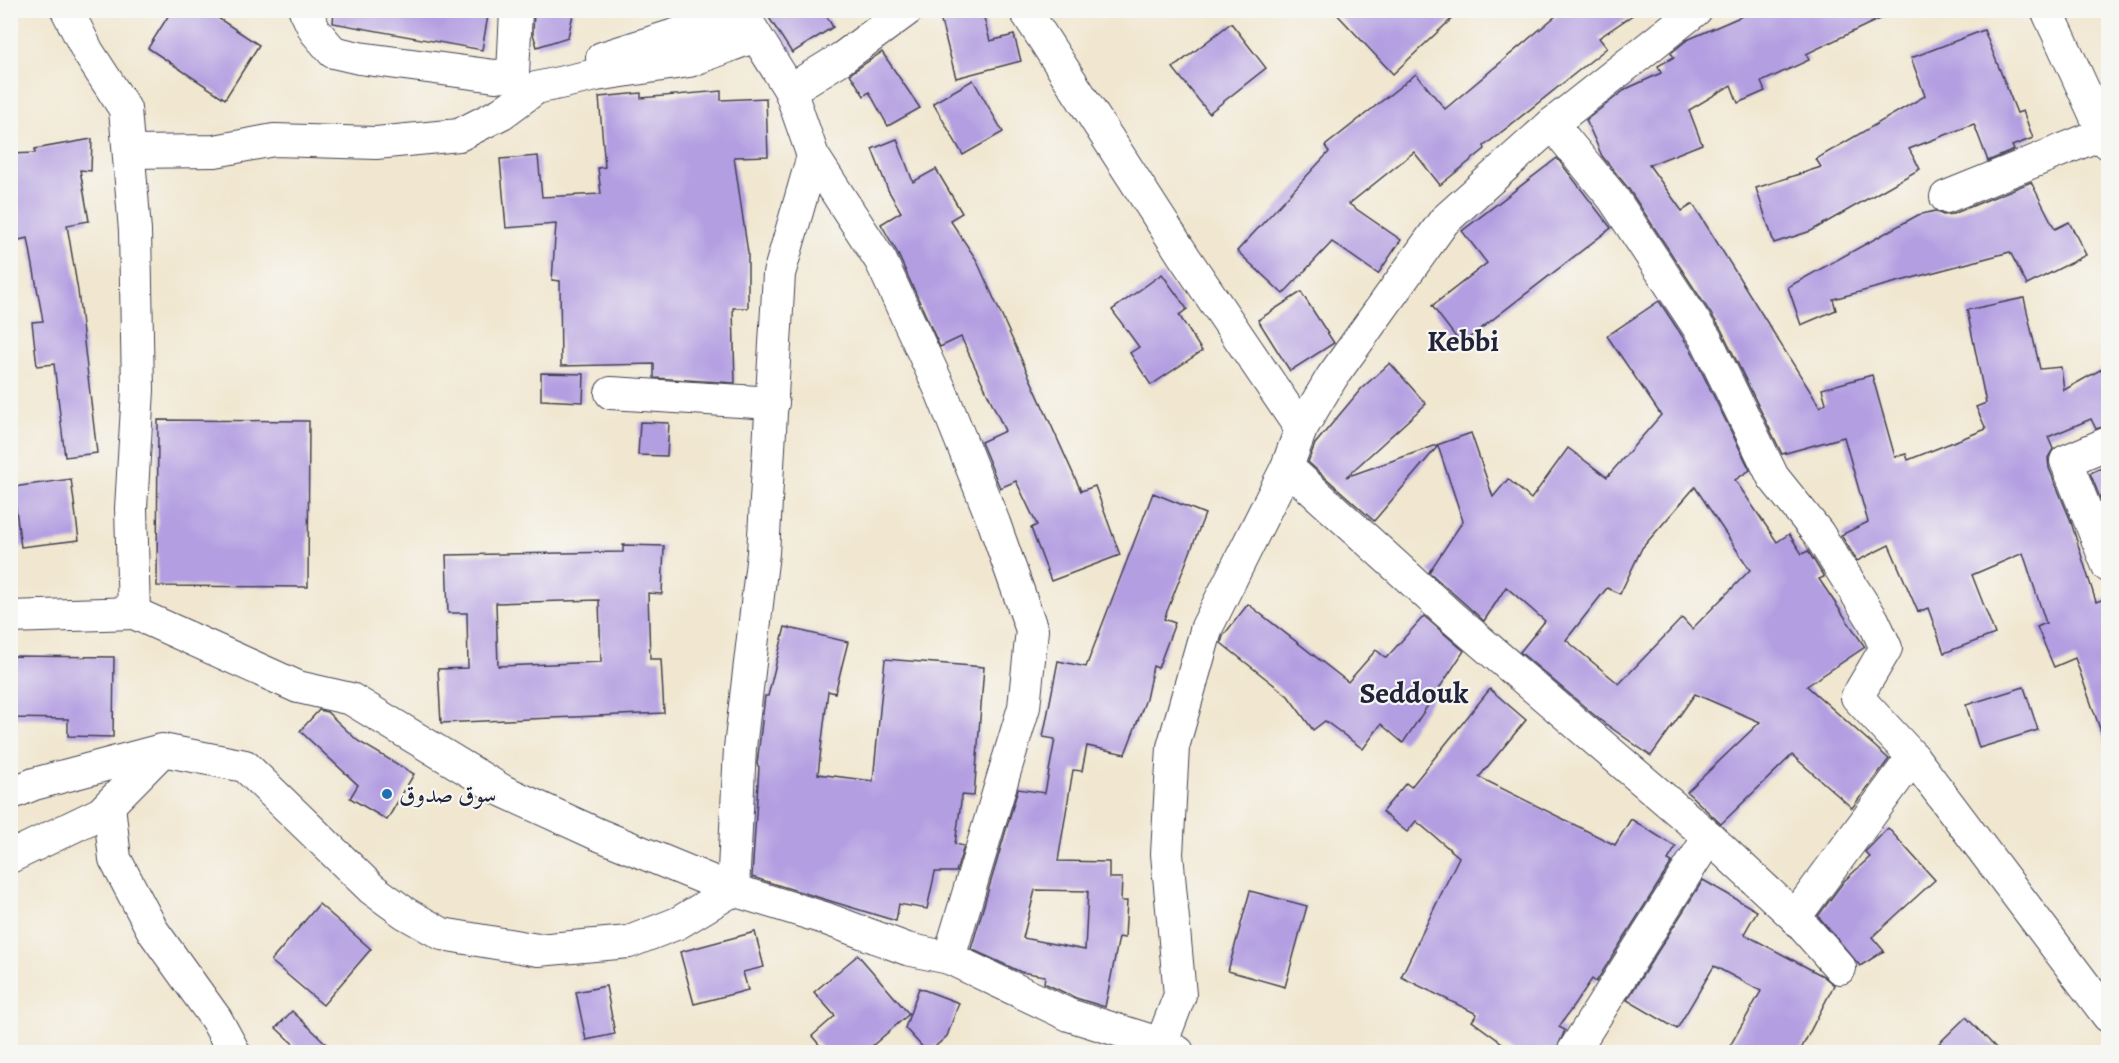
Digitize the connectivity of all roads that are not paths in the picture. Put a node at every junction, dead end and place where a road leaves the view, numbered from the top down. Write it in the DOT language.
graph roads {
  1 [pos="67,10"];
  2 [pos="305,10"];
  3 [pos="516,10"];
  4 [pos="907,10"];
  5 [pos="1025,10"];
  6 [pos="1695,10"];
  7 [pos="2047,10"];
  8 [pos="744,19"];
  9 [pos="513,74"];
  10 [pos="790,90"];
  11 [pos="1552,124"];
  12 [pos="2106,138"];
  13 [pos="129,152"];
  14 [pos="813,156"];
  15 [pos="1946,197"];
  16 [pos="611,393"];
  17 [pos="773,403"];
  18 [pos="1301,429"];
  19 [pos="2109,443"];
  20 [pos="1287,467"];
  21 [pos="2109,566"];
  22 [pos="134,613"];
  23 [pos="10,617"];
  24 [pos="162,750"];
  25 [pos="1913,757"];
  26 [pos="10,794"];
  27 [pos="109,805"];
  28 [pos="1709,837"];
  29 [pos="10,857"];
  30 [pos="733,890"];
  31 [pos="1795,917"];
  32 [pos="949,958"];
  33 [pos="1840,968"];
  34 [pos="2109,1016"];
  35 [pos="1166,1050"];
  36 [pos="234,1053"];
  37 [pos="1573,1053"];
  1 -- 13 [label="street"];
  2 -- 9 [label="street"];
  3 -- 9 [label="street"];
  4 -- 10 [label="street"];
  5 -- 18 [label="street"];
  6 -- 11 [label="street"];
  7 -- 12 [label="street"];
  8 -- 9 [label="street"];
  8 -- 10 [label="street"];
  8 -- 13 [label="street"];
  10 -- 14 [label="street"];
  11 -- 18 [label="street"];
  11 -- 25 [label="street"];
  12 -- 15 [label="street"];
  13 -- 22 [label="street"];
  14 -- 17 [label="street"];
  14 -- 32 [label="street"];
  16 -- 17 [label="street"];
  17 -- 30 [label="street"];
  18 -- 20 [label="street"];
  19 -- 21 [label="street"];
  20 -- 28 [label="street"];
  20 -- 35 [label="street"];
  22 -- 23 [label="street"];
  22 -- 30 [label="street"];
  24 -- 26 [label="street"];
  24 -- 27 [label="street"];
  24 -- 30 [label="street"];
  25 -- 31 [label="street"];
  25 -- 34 [label="street"];
  27 -- 29 [label="street"];
  27 -- 36 [label="street"];
  28 -- 31 [label="street"];
  28 -- 37 [label="street"];
  30 -- 32 [label="street"];
  31 -- 33 [label="street"];
  32 -- 35 [label="street"];
}
